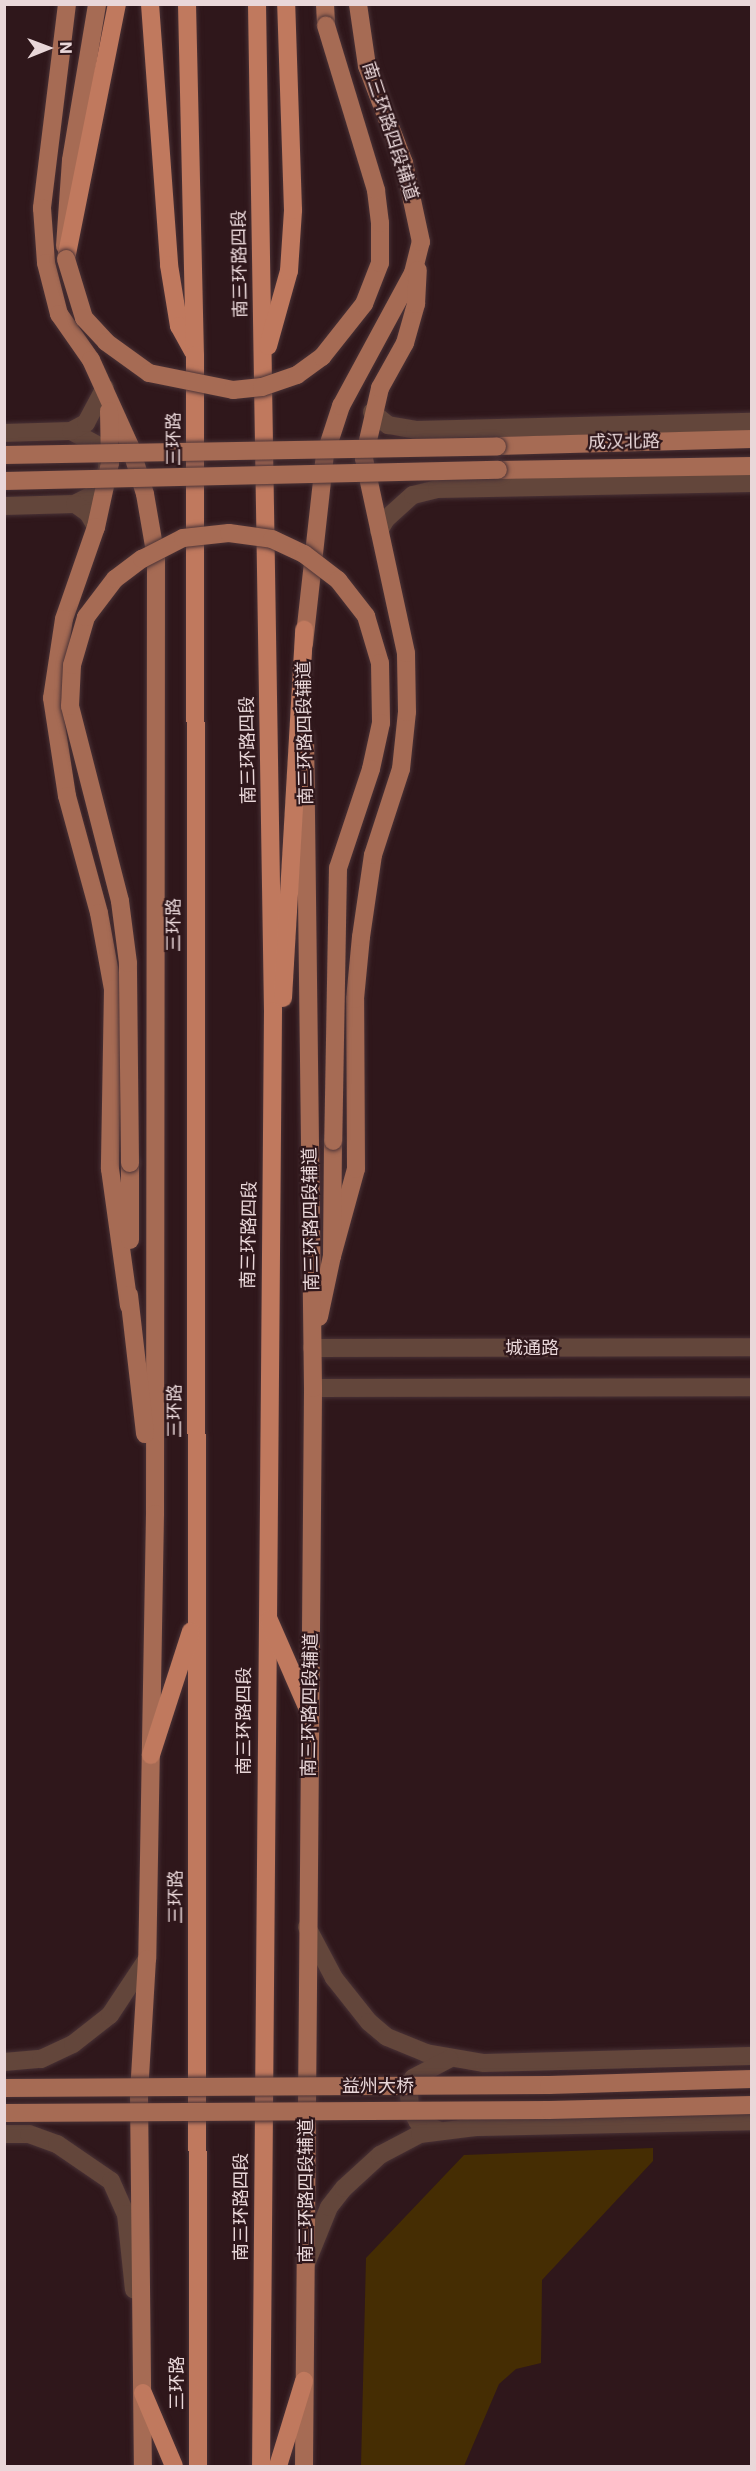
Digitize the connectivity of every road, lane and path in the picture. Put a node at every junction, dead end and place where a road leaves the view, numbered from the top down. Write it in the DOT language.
graph roads {
  1 [pos="67,4"];
  2 [pos="97,4"];
  3 [pos="117,4"];
  4 [pos="150,4"];
  5 [pos="187,4"];
  6 [pos="257,4"];
  7 [pos="286,4"];
  8 [pos="325,4"];
  9 [pos="358,4"];
  10 [pos="420,242"];
  11 [pos="66,259"];
  12 [pos="195,355"];
  13 [pos="263,365"];
  14 [pos="105,388"];
  15 [pos="372,412"];
  16 [pos="752,422"];
  17 [pos="71,431"];
  18 [pos="4,433"];
  19 [pos="752,439"];
  20 [pos="4,455"];
  21 [pos="752,465"];
  22 [pos="4,481"];
  23 [pos="752,483"];
  24 [pos="75,504"];
  25 [pos="4,506"];
  26 [pos="96,526"];
  27 [pos="379,531"];
  28 [pos="304,630"];
  29 [pos="270,1224"];
  30 [pos="332,1256"];
  31 [pos="129,1306"];
  32 [pos="752,1347"];
  33 [pos="312,1348"];
  34 [pos="752,1387"];
  35 [pos="313,1388"];
  36 [pos="155,1514"];
  37 [pos="266,1613"];
  38 [pos="196,1616"];
  39 [pos="310,1714"];
  40 [pos="151,1755"];
  41 [pos="307,1927"];
  42 [pos="147,1959"];
  43 [pos="752,2056"];
  44 [pos="449,2060"];
  45 [pos="4,2062"];
  46 [pos="752,2079"];
  47 [pos="4,2088"];
  48 [pos="752,2105"];
  49 [pos="4,2113"];
  50 [pos="752,2121"];
  51 [pos="438,2130"];
  52 [pos="4,2134"];
  53 [pos="306,2264"];
  54 [pos="304,2381"];
  55 [pos="143,2393"];
  56 [pos="142,2466"];
  57 [pos="174,2466"];
  58 [pos="198,2466"];
  59 [pos="261,2466"];
  60 [pos="278,2466"];
  61 [pos="304,2466"];
  1 -- 14 [label="main road"];
  2 -- 11 [label="main road"];
  3 -- 11 [label="highway"];
  4 -- 12 [label="highway"];
  5 -- 12 [label="highway"];
  6 -- 13 [label="highway, 南三环路四段"];
  7 -- 13 [label="highway"];
  8 -- 11 [label="main road, bridge"];
  9 -- 10 [label="main road, 南三环路四段辅道"];
  10 -- 15 [label="main road"];
  10 -- 28 [label="main road, 南三环路四段辅道"];
  12 -- 38 [label="highway, 三环路"];
  13 -- 29 [label="highway, 南三环路四段"];
  14 -- 17 [label="street"];
  14 -- 26 [label="main road"];
  14 -- 36 [label="main road"];
  15 -- 16 [label="street"];
  15 -- 27 [label="main road"];
  17 -- 18 [label="street"];
  17 -- 24 [label="street"];
  19 -- 20 [label="main road, 成汉北路, bridge"];
  21 -- 22 [label="main road, 成汉北路, bridge"];
  23 -- 27 [label="street"];
  24 -- 25 [label="street"];
  24 -- 26 [label="street"];
  26 -- 31 [label="main road"];
  27 -- 30 [label="main road"];
  28 -- 29 [label="highway"];
  28 -- 33 [label="main road, 南三环路四段辅道"];
  29 -- 37 [label="highway, 南三环路四段"];
  30 -- 31 [label="main road, bridge"];
  30 -- 33 [label="main road"];
  31 -- 36 [label="main road"];
  32 -- 33 [label="street, 城通路"];
  33 -- 35 [label="main road, 南三环路四段辅道"];
  34 -- 35 [label="street"];
  35 -- 39 [label="main road, 南三环路四段辅道"];
  36 -- 40 [label="main road"];
  37 -- 39 [label="highway"];
  37 -- 59 [label="highway, 南三环路四段"];
  38 -- 40 [label="highway"];
  38 -- 58 [label="highway, 三环路"];
  39 -- 41 [label="main road, 南三环路四段辅道"];
  40 -- 42 [label="main road"];
  41 -- 44 [label="street"];
  41 -- 53 [label="main road, 南三环路四段辅道"];
  42 -- 45 [label="street"];
  42 -- 55 [label="main road"];
  43 -- 44 [label="street"];
  44 -- 51 [label="street"];
  46 -- 47 [label="main road, 益州大桥, bridge"];
  48 -- 49 [label="main road, 益州大桥, bridge"];
  50 -- 51 [label="street"];
  51 -- 53 [label="street"];
  52 -- 55 [label="street"];
  53 -- 54 [label="main road, 南三环路四段辅道"];
  54 -- 60 [label="highway"];
  54 -- 61 [label="main road, 南三环路四段辅道"];
  55 -- 56 [label="main road"];
  55 -- 57 [label="highway"];
}
